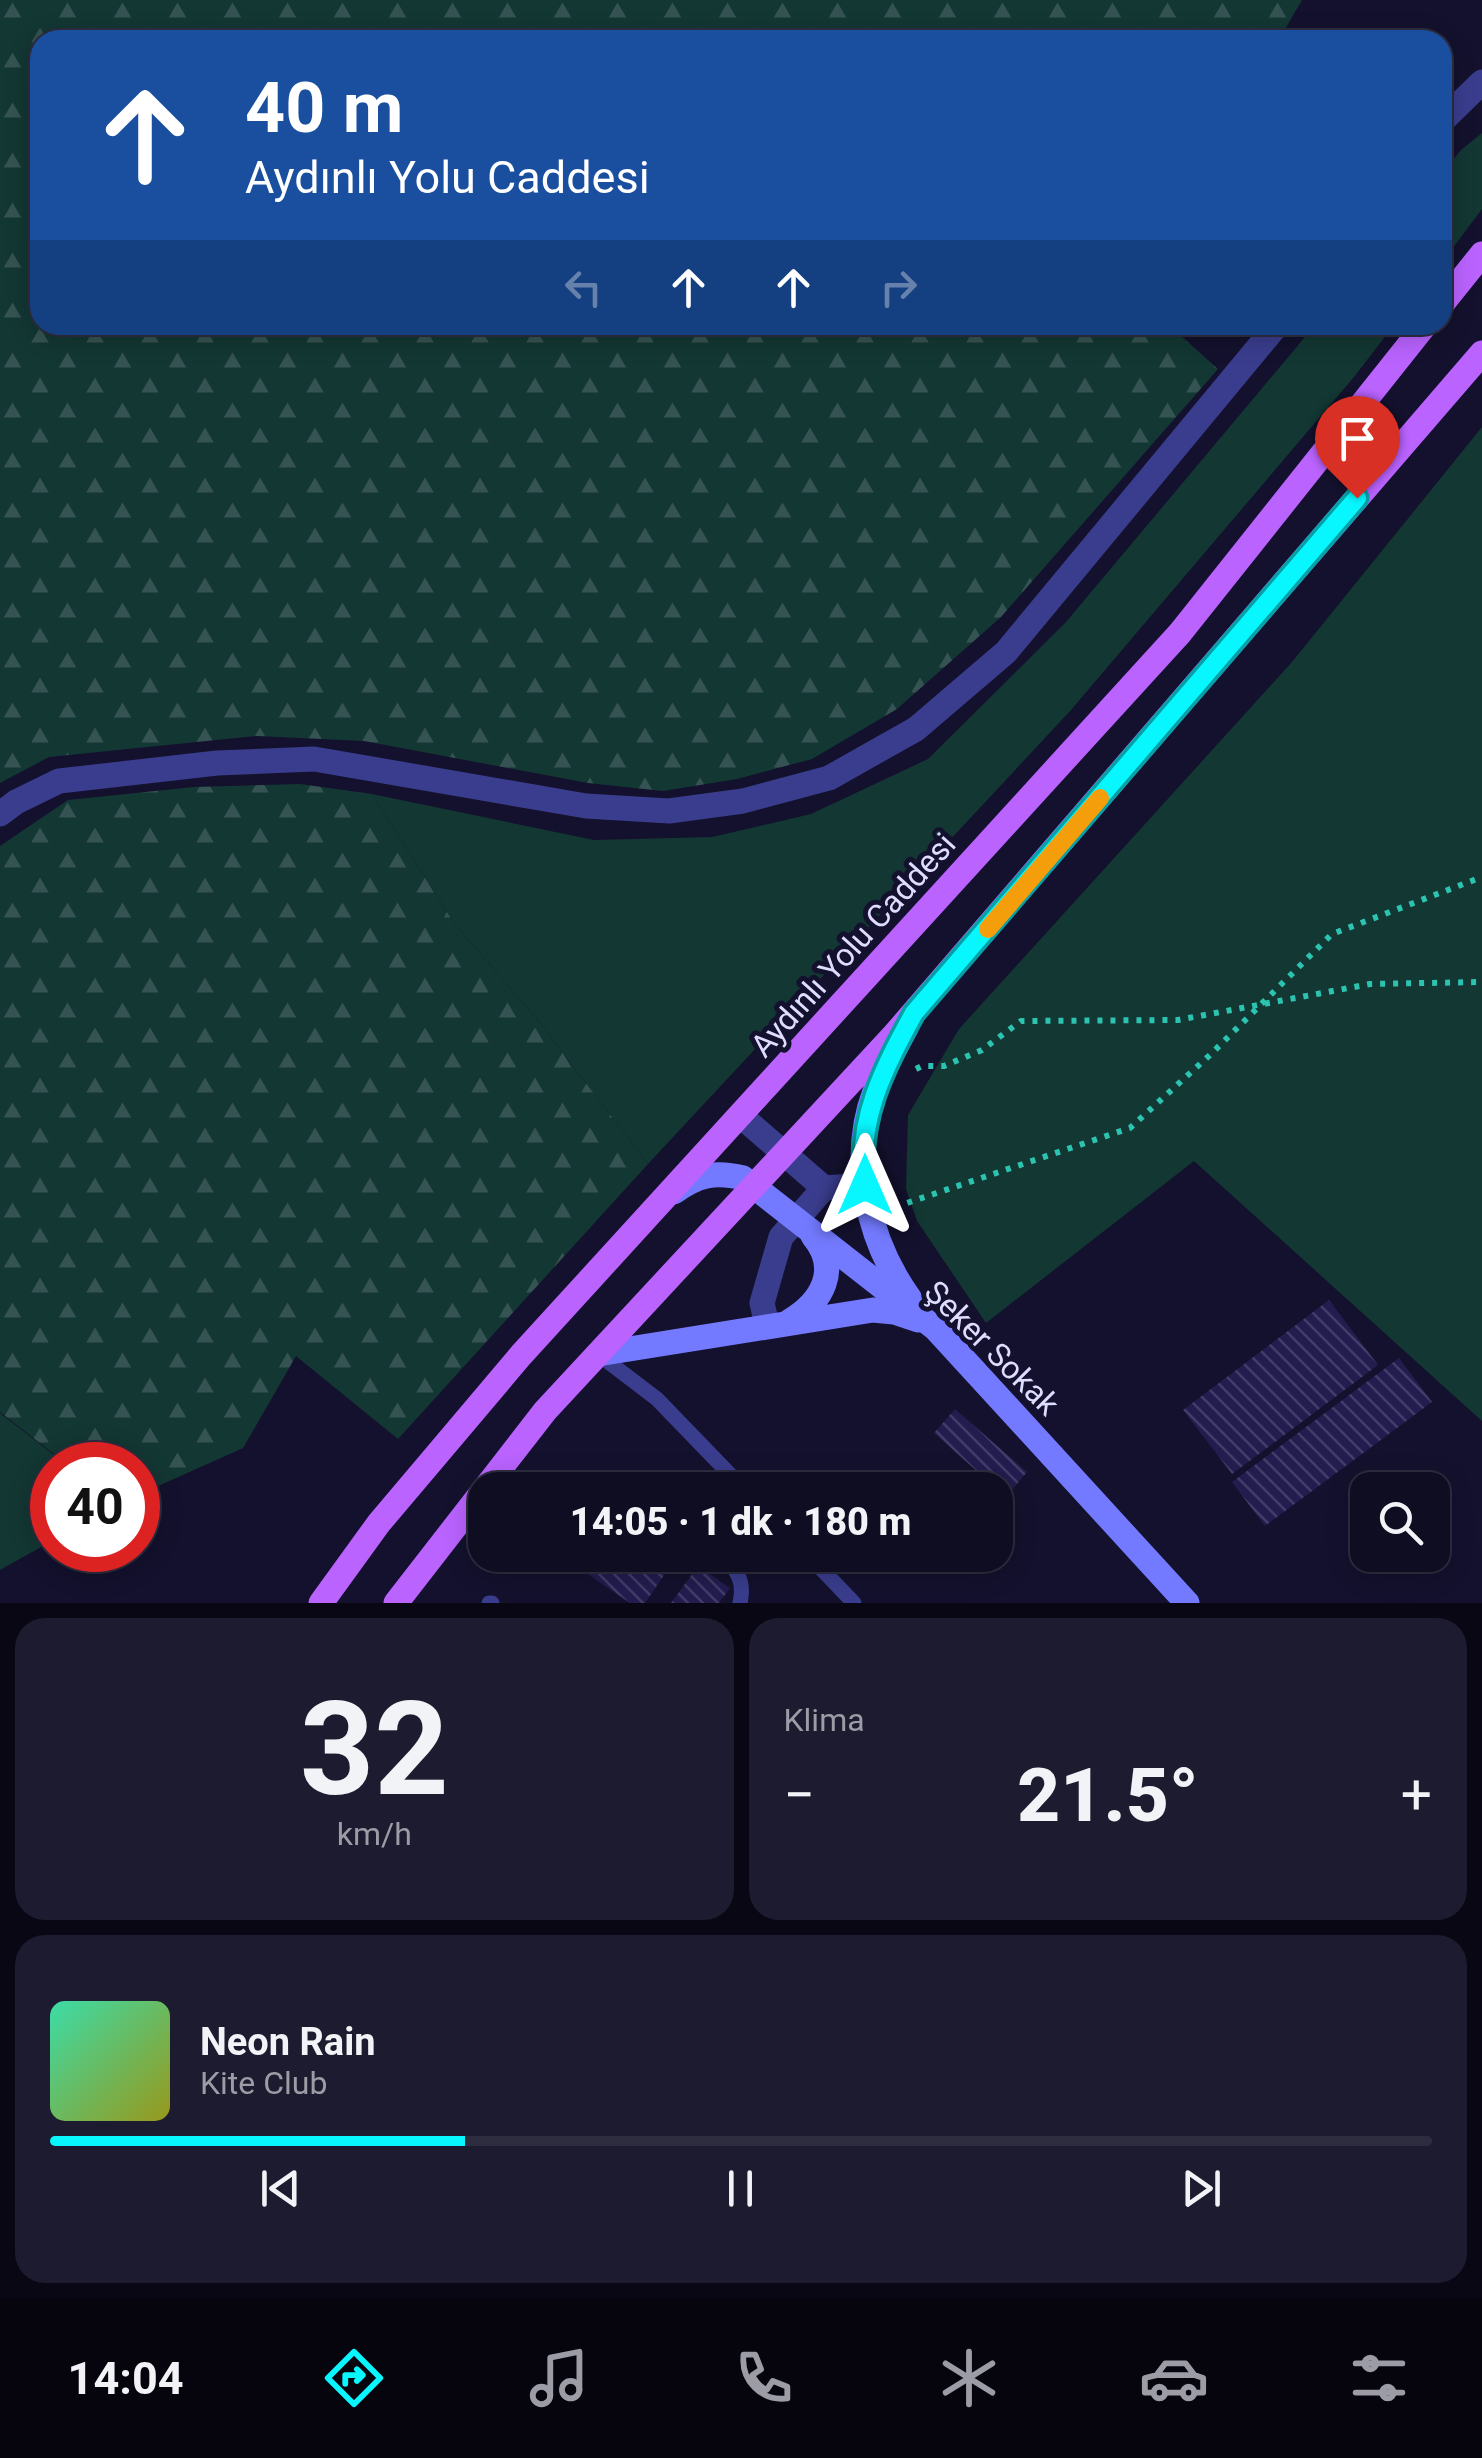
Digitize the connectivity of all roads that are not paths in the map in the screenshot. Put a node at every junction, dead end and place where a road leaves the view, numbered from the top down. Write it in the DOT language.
graph roads {
  1 [pos="1482,82"];
  2 [pos="1452,112"];
  3 [pos="1482,254"];
  4 [pos="1452,292"];
  5 [pos="1269,335"];
  6 [pos="1418,335"];
  7 [pos="1482,353"];
  8 [pos="0,814"];
  9 [pos="914,1013"];
  10 [pos="742,1116"];
  11 [pos="784,1154"];
  12 [pos="754,1185"];
  13 [pos="865,1185"];
  14 [pos="824,1188"];
  15 [pos="670,1195"];
  16 [pos="798,1218"];
  17 [pos="779,1323"];
  18 [pos="936,1329"];
  19 [pos="598,1354"];
  20 [pos="728,1472"];
  21 [pos="735,1572"];
  22 [pos="824,1572"];
  23 [pos="321,1603"];
  24 [pos="396,1603"];
  25 [pos="740,1603"];
  26 [pos="854,1603"];
  27 [pos="1186,1603"];
  1 -- 2 [label="street"];
  3 -- 4 [label="main road"];
  5 -- 8 [label="street"];
  6 -- 10 [label="main road, Aydınlı Yolu Caddesi"];
  7 -- 9 [label="main road"];
  9 -- 11 [label="main road"];
  9 -- 13 [label="street"];
  10 -- 11 [label="street"];
  10 -- 15 [label="main road, Aydınlı Yolu Caddesi"];
  11 -- 12 [label="main road"];
  11 -- 14 [label="street"];
  12 -- 15 [label="street, Şeker Sokak"];
  12 -- 16 [label="street, Şeker Sokak"];
  12 -- 19 [label="main road"];
  13 -- 14 [label="street"];
  13 -- 18 [label="street"];
  14 -- 16 [label="street"];
  15 -- 23 [label="main road, Aydınlı Yolu Caddesi"];
  16 -- 17 [label="street"];
  16 -- 17 [label="street"];
  16 -- 18 [label="street, Şeker Sokak"];
  17 -- 18 [label="street"];
  17 -- 19 [label="street"];
  18 -- 27 [label="street, Şeker Sokak"];
  19 -- 20 [label="lane"];
  19 -- 24 [label="main road"];
  21 -- 25 [label="lane"];
  22 -- 26 [label="lane"];
}
